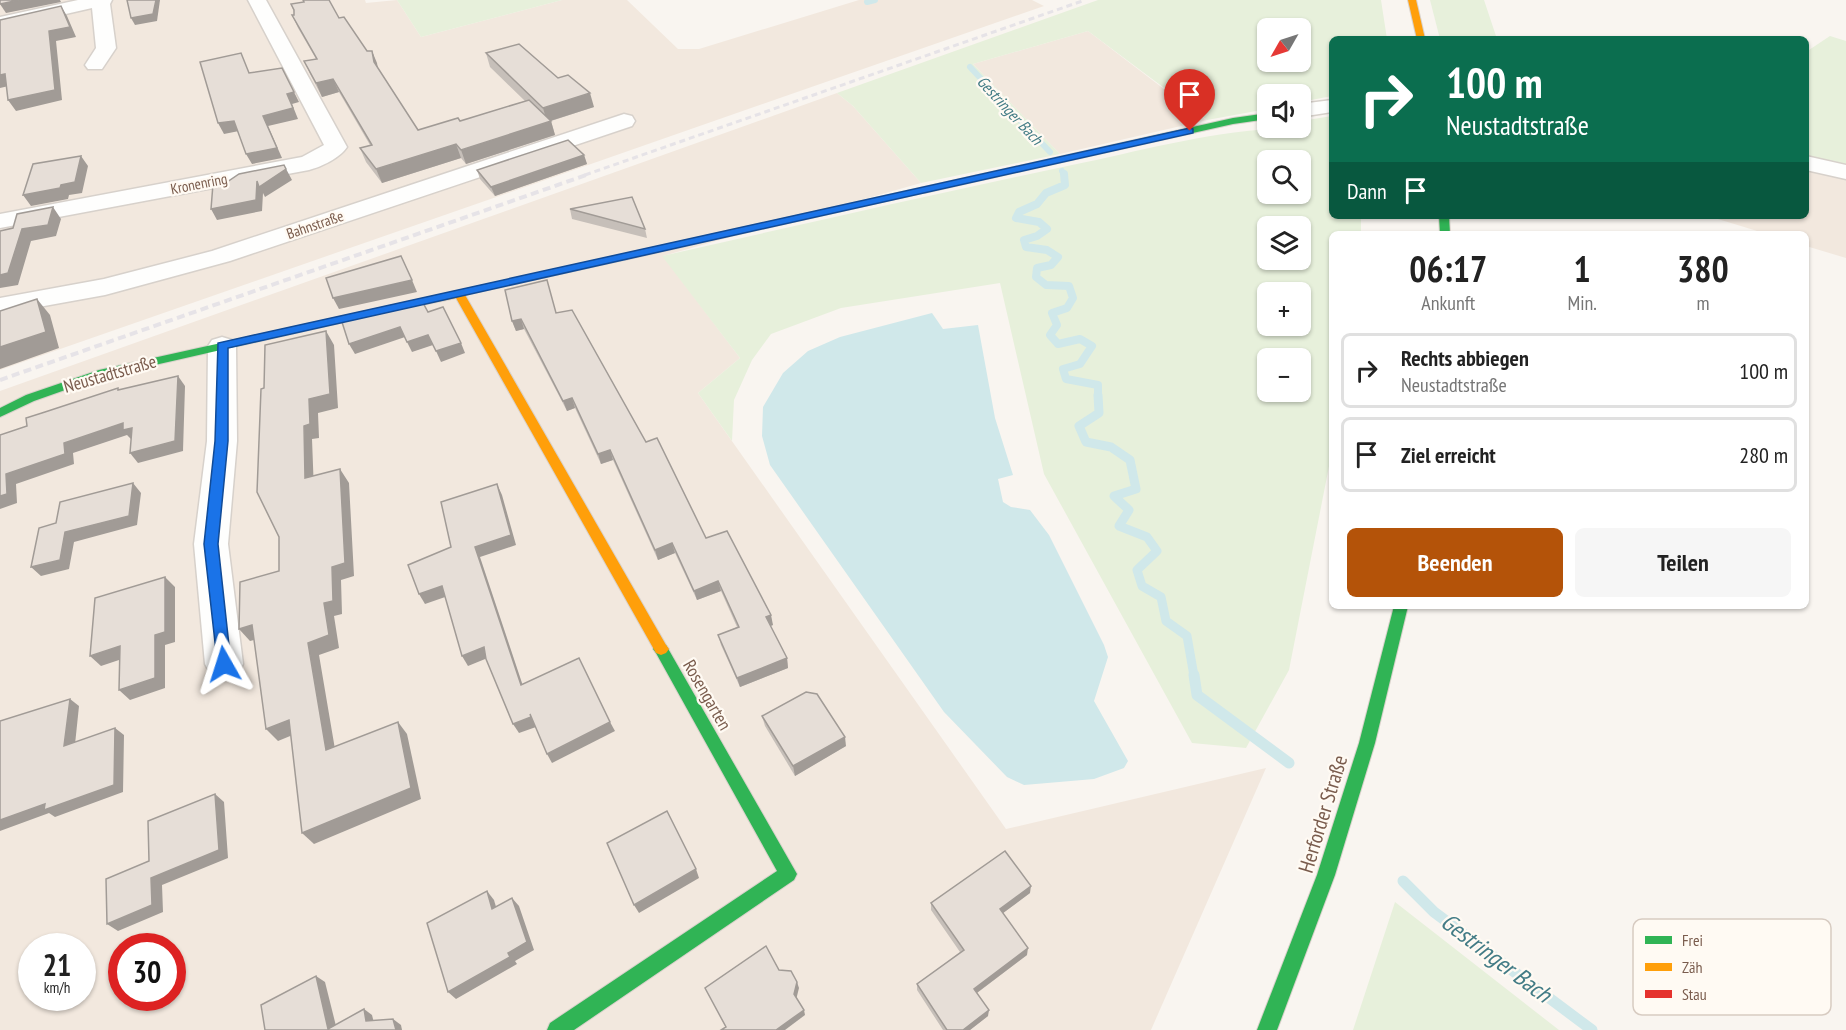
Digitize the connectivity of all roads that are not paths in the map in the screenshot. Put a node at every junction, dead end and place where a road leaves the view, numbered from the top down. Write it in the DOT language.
graph roads {
  1 [pos="101,0"];
  2 [pos="257,0"];
  3 [pos="1412,0"];
  4 [pos="0,23"];
  5 [pos="1420,36"];
  6 [pos="95,64"];
  7 [pos="1329,106"];
  8 [pos="1311,109"];
  9 [pos="1257,118"];
  10 [pos="624,121"];
  11 [pos="1809,164"];
  12 [pos="1846,172"];
  13 [pos="0,221"];
  14 [pos="458,292"];
  15 [pos="0,306"];
  16 [pos="222,346"];
  17 [pos="0,412"];
  18 [pos="1400,609"];
  19 [pos="224,664"];
  20 [pos="557,1030"];
  21 [pos="1267,1030"];
  1 -- 4 [label="street"];
  1 -- 6 [label="street"];
  2 -- 13 [label="street, Kronenring"];
  3 -- 5 [label="street"];
  7 -- 8 [label="street"];
  9 -- 14 [label="street, Neustadtstraße"];
  10 -- 15 [label="street, Bahnstraße"];
  11 -- 12 [label="street"];
  14 -- 16 [label="street, Neustadtstraße"];
  14 -- 20 [label="street, Rosengarten"];
  16 -- 17 [label="street, Neustadtstraße"];
  16 -- 19 [label="street"];
  18 -- 21 [label="street, Herforder Straße"];
}
